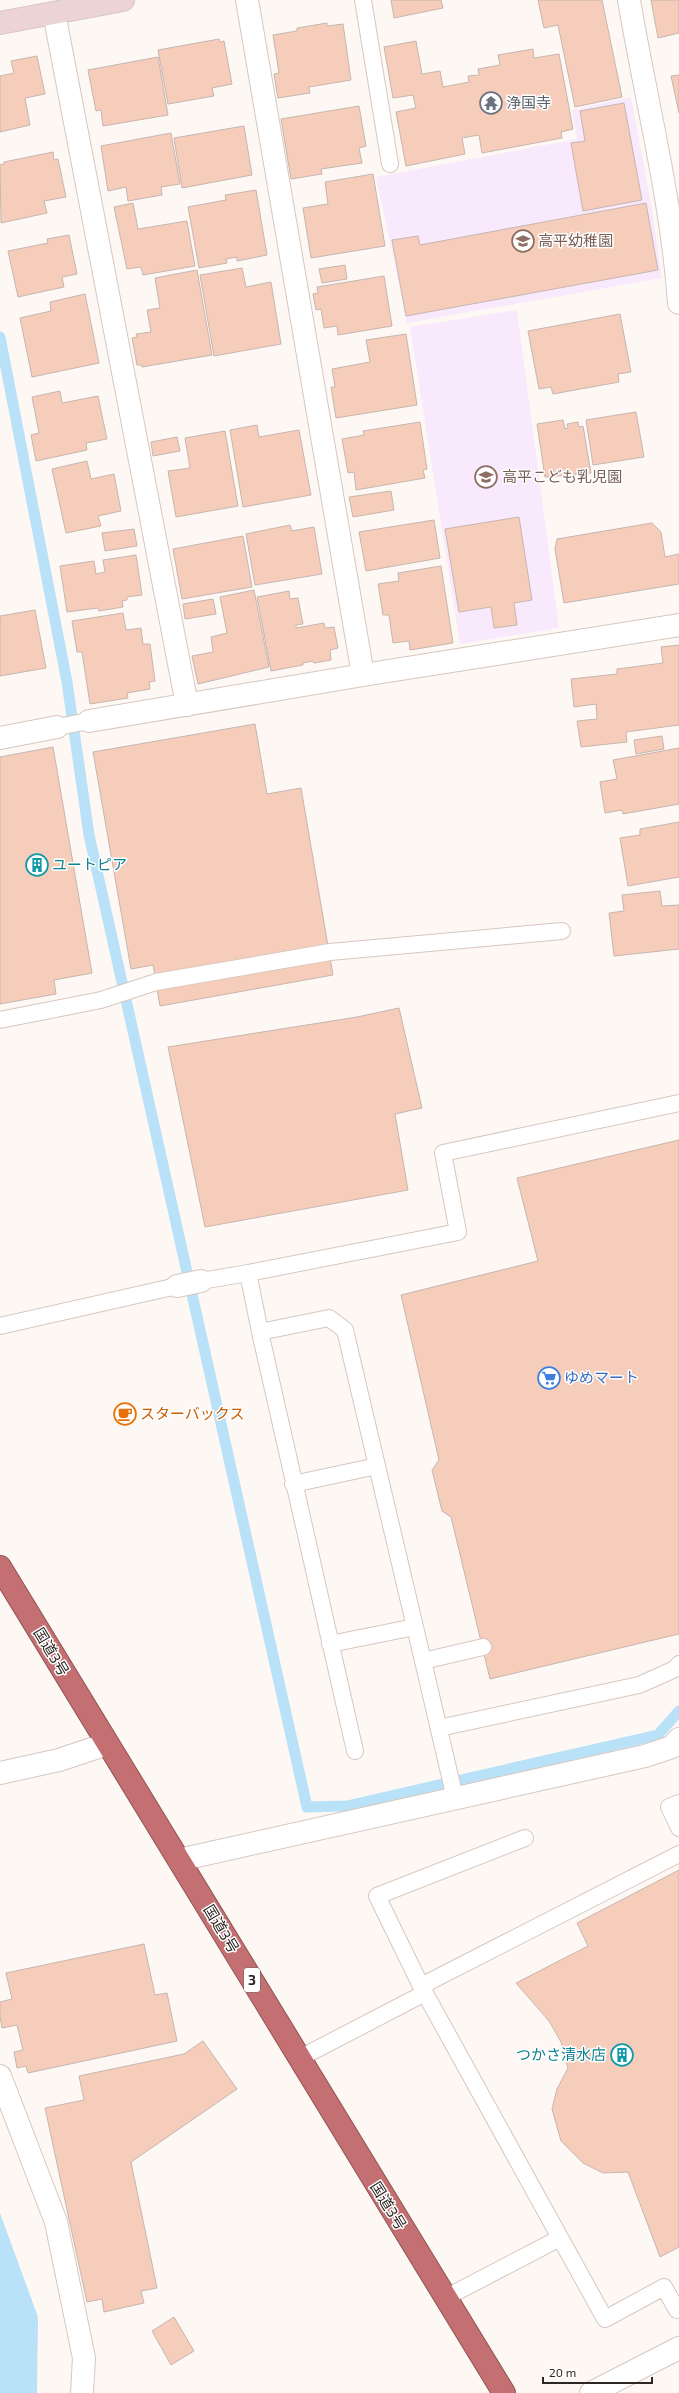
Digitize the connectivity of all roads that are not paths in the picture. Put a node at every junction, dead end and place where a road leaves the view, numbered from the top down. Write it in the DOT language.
graph roads {
  1 [pos="123,0"];
  2 [pos="247,0"];
  3 [pos="363,0"];
  4 [pos="629,0"];
  5 [pos="54,13"];
  6 [pos="0,23"];
  7 [pos="390,164"];
  8 [pos="673,199"];
  9 [pos="679,303"];
  10 [pos="679,625"];
  11 [pos="363,675"];
  12 [pos="188,705"];
  13 [pos="89,721"];
  14 [pos="57,727"];
  15 [pos="0,738"];
  16 [pos="562,931"];
  17 [pos="0,1020"];
  18 [pos="679,1103"];
  19 [pos="248,1273"];
  20 [pos="201,1281"];
  21 [pos="177,1286"];
  22 [pos="0,1326"];
  23 [pos="260,1332"];
  24 [pos="378,1466"];
  25 [pos="293,1484"];
  26 [pos="0,1567"];
  27 [pos="415,1627"];
  28 [pos="330,1644"];
  29 [pos="483,1648"];
  30 [pos="423,1661"];
  31 [pos="679,1664"];
  32 [pos="439,1728"];
  33 [pos="679,1739"];
  34 [pos="107,1744"];
  35 [pos="355,1750"];
  36 [pos="0,1773"];
  37 [pos="455,1798"];
  38 [pos="679,1803"];
  39 [pos="679,1828"];
  40 [pos="525,1838"];
  41 [pos="679,1854"];
  42 [pos="178,1860"];
  43 [pos="423,1989"];
  44 [pos="298,2059"];
  45 [pos="0,2076"];
  46 [pos="560,2238"];
  47 [pos="445,2298"];
  48 [pos="678,2311"];
  49 [pos="679,2348"];
  50 [pos="82,2393"];
  51 [pos="504,2393"];
  52 [pos="591,2393"];
  1 -- 5 [label="street"];
  2 -- 11 [label="street"];
  3 -- 7 [label="lane"];
  4 -- 8 [label="street"];
  5 -- 6 [label="street"];
  5 -- 12 [label="street"];
  8 -- 9 [label="street"];
  10 -- 11 [label="street"];
  11 -- 12 [label="street"];
  12 -- 13 [label="street"];
  13 -- 14 [label="lane"];
  14 -- 15 [label="street"];
  16 -- 17 [label="lane"];
  18 -- 19 [label="lane"];
  19 -- 20 [label="lane"];
  19 -- 23 [label="lane"];
  20 -- 21 [label="street"];
  21 -- 22 [label="lane"];
  23 -- 24 [label="lane"];
  23 -- 25 [label="lane"];
  24 -- 25 [label="lane"];
  24 -- 27 [label="lane"];
  25 -- 28 [label="lane"];
  26 -- 34 [label="highway, 国道3号 / 3"];
  27 -- 28 [label="lane"];
  27 -- 30 [label="lane"];
  28 -- 35 [label="lane"];
  29 -- 30 [label="lane"];
  30 -- 32 [label="lane"];
  31 -- 32 [label="lane"];
  32 -- 37 [label="lane"];
  33 -- 37 [label="street"];
  34 -- 36 [label="street"];
  34 -- 42 [label="highway, 国道3号 / 3"];
  37 -- 42 [label="street"];
  38 -- 39 [label="lane"];
  40 -- 43 [label="lane"];
  41 -- 43 [label="lane"];
  42 -- 44 [label="highway, 国道3号 / 3"];
  43 -- 44 [label="lane"];
  43 -- 46 [label="lane"];
  44 -- 47 [label="highway, 国道3号 / 3"];
  45 -- 50 [label="street"];
  46 -- 47 [label="lane"];
  46 -- 48 [label="lane"];
  47 -- 51 [label="highway, 国道3号 / 3"];
  49 -- 52 [label="street"];
}
